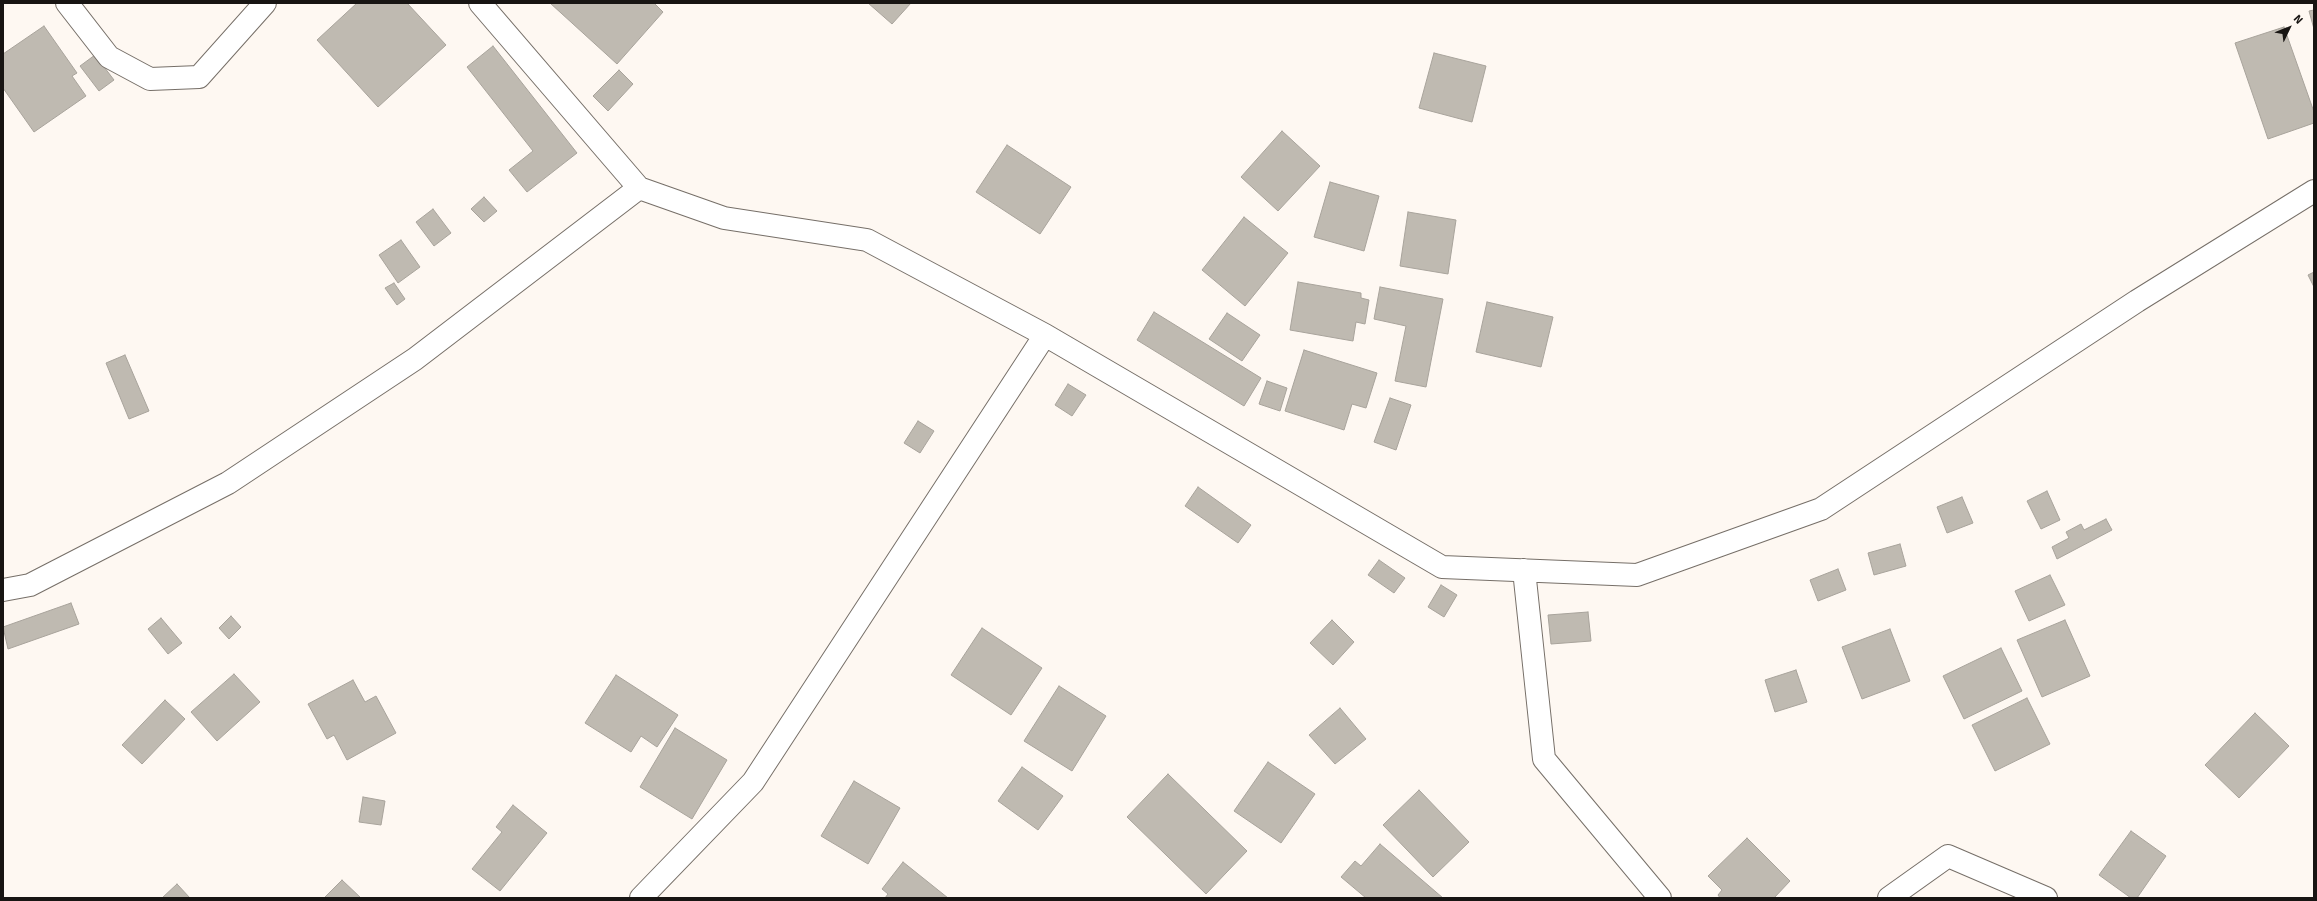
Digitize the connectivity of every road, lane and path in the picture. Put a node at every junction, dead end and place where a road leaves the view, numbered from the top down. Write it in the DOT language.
graph roads {
  1 [pos="67,3"];
  2 [pos="265,3"];
  3 [pos="480,3"];
  4 [pos="638,188"];
  5 [pos="2314,191"];
  6 [pos="1046,335"];
  7 [pos="1524,570"];
  8 [pos="3,590"];
  9 [pos="641,898"];
  10 [pos="1660,898"];
  11 [pos="1889,898"];
  12 [pos="2046,898"];
  1 -- 2 [label="street"];
  3 -- 4 [label="street"];
  4 -- 6 [label="street"];
  4 -- 8 [label="street"];
  5 -- 7 [label="street"];
  6 -- 7 [label="street"];
  6 -- 9 [label="street"];
  7 -- 10 [label="street"];
  11 -- 12 [label="street"];
}
